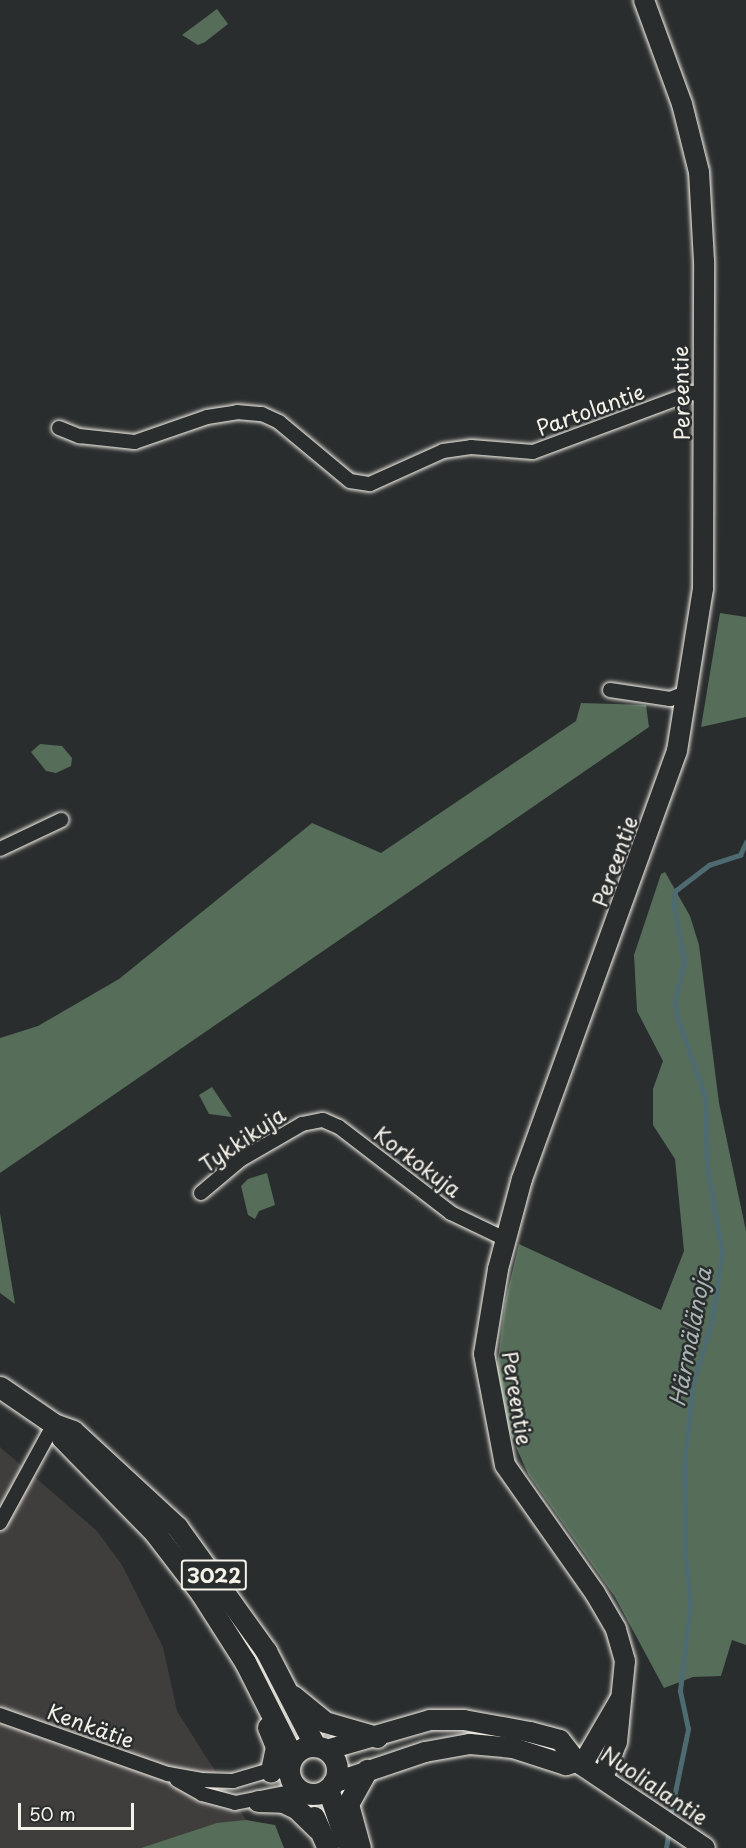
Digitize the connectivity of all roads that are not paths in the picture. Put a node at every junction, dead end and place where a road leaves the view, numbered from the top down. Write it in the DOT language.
graph roads {
  1 [pos="644,0"];
  2 [pos="704,396"];
  3 [pos="59,428"];
  4 [pos="610,690"];
  5 [pos="686,693"];
  6 [pos="61,820"];
  7 [pos="0,849"];
  8 [pos="308,1122"];
  9 [pos="201,1193"];
  10 [pos="505,1239"];
  11 [pos="0,1387"];
  12 [pos="54,1424"];
  13 [pos="0,1523"];
  14 [pos="290,1694"];
  15 [pos="623,1695"];
  16 [pos="0,1715"];
  17 [pos="377,1737"];
  18 [pos="321,1748"];
  19 [pos="285,1764"];
  20 [pos="580,1764"];
  21 [pos="367,1770"];
  22 [pos="168,1774"];
  23 [pos="603,1778"];
  24 [pos="331,1786"];
  25 [pos="303,1792"];
  26 [pos="258,1801"];
  27 [pos="318,1829"];
  28 [pos="328,1848"];
  29 [pos="348,1848"];
  30 [pos="360,1848"];
  31 [pos="705,1848"];
  1 -- 2 [label="street, Pereentie"];
  2 -- 3 [label="street, Partolantie"];
  2 -- 5 [label="street, Pereentie"];
  4 -- 5 [label="street"];
  5 -- 10 [label="street, Pereentie"];
  6 -- 7 [label="street"];
  8 -- 9 [label="street, Tykkikuja"];
  8 -- 10 [label="street, Korkokuja"];
  10 -- 15 [label="street, Pereentie"];
  11 -- 12 [label="main road, 3022"];
  12 -- 13 [label="street"];
  12 -- 14 [label="main road, 3022"];
  12 -- 19 [label="main road, 3022"];
  14 -- 17 [label="main road"];
  14 -- 18 [label="main road, 3022"];
  15 -- 20 [label="street"];
  15 -- 23 [label="street, Pereentie"];
  16 -- 22 [label="street, Kenkätie"];
  17 -- 18 [label="street, Nuolialantie"];
  17 -- 20 [label="street, Nuolialantie"];
  18 -- 19 [label="main road"];
  18 -- 24 [label="main road"];
  19 -- 22 [label="street, Kenkätie"];
  19 -- 25 [label="main road"];
  20 -- 21 [label="street, Nuolialantie"];
  20 -- 23 [label="street, Nuolialantie"];
  21 -- 24 [label="street, Nuolialantie"];
  21 -- 30 [label="main road"];
  22 -- 26 [label="street, Kenkätie"];
  23 -- 31 [label="street, Nuolialantie"];
  24 -- 25 [label="main road"];
  24 -- 29 [label="main road"];
  25 -- 26 [label="street, Kenkätie"];
  25 -- 27 [label="main road"];
  26 -- 27 [label="main road"];
  27 -- 28 [label="main road"];
}
